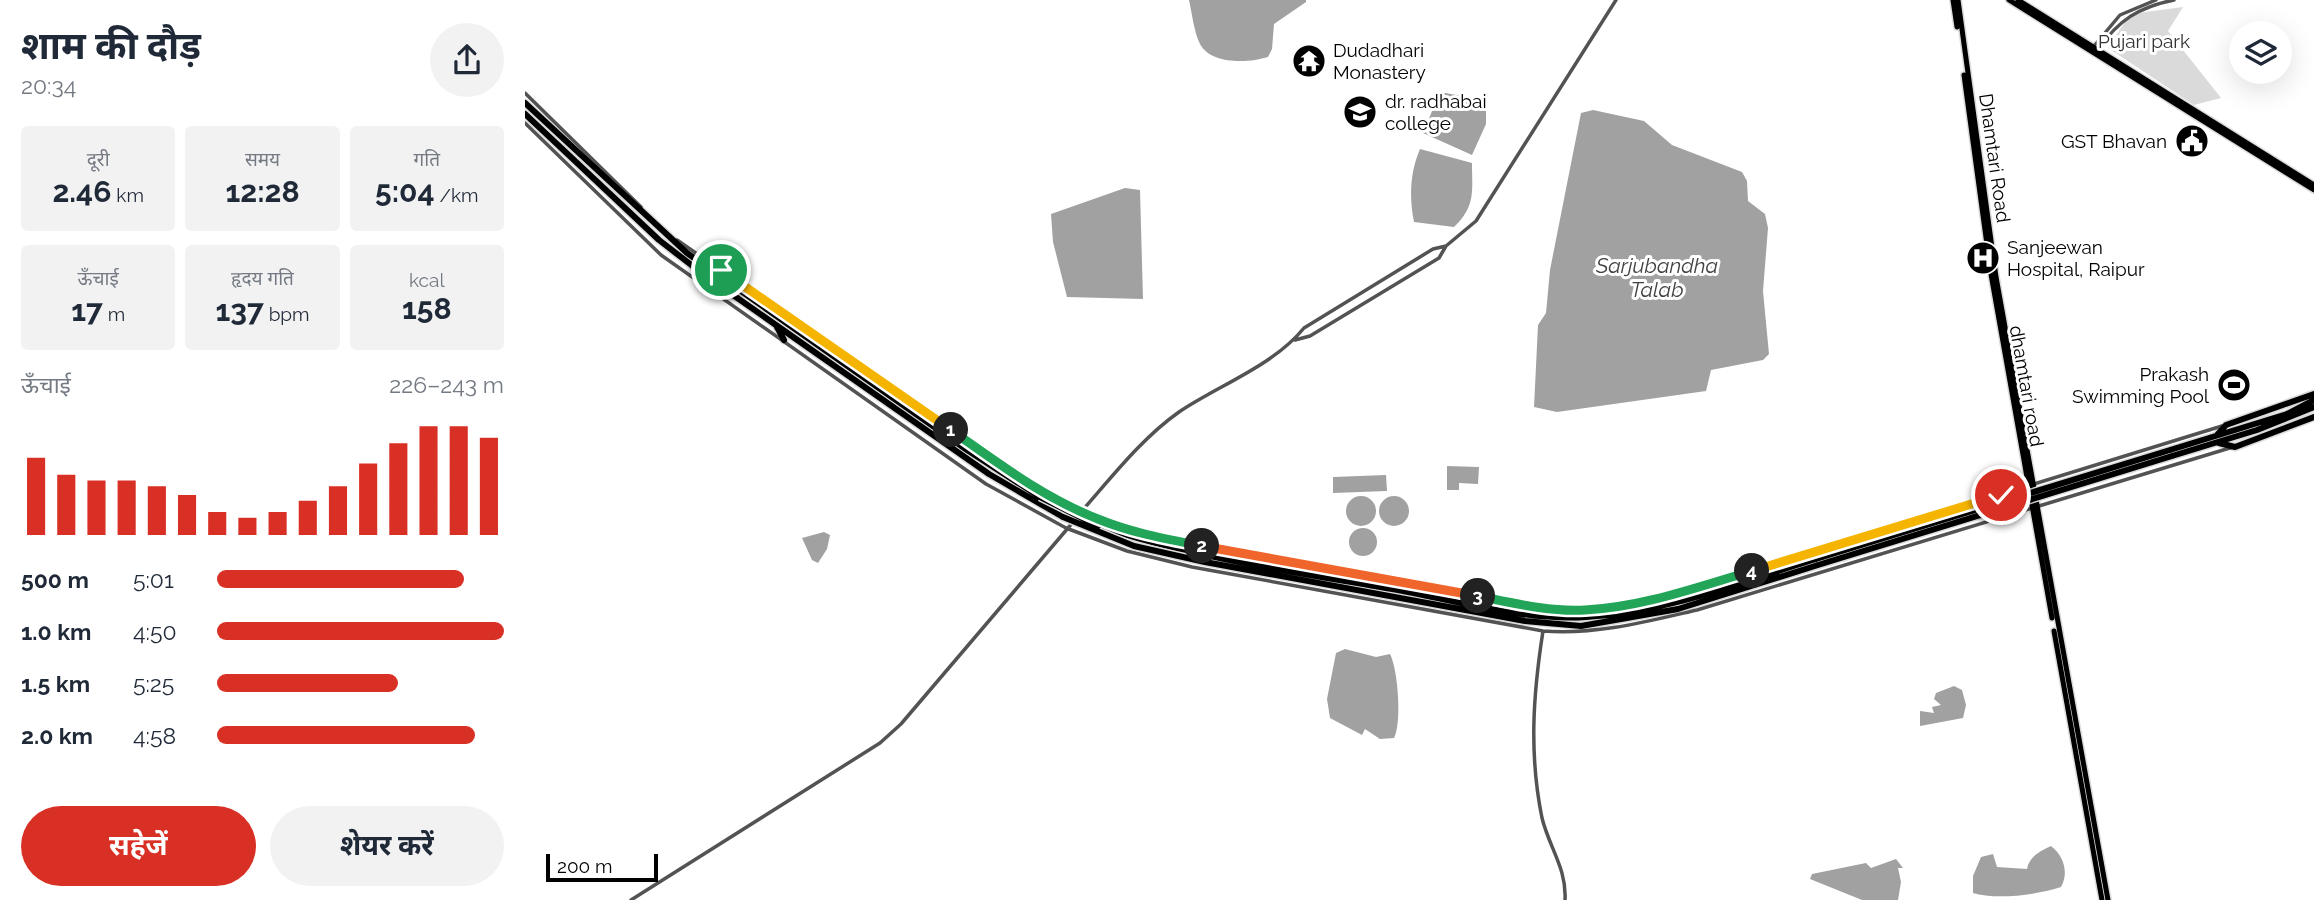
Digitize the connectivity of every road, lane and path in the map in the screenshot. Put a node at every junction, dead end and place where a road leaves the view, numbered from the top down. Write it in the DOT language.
graph roads {
  1 [pos="1616,0"];
  2 [pos="1955,0"];
  3 [pos="2009,0"];
  4 [pos="2018,0"];
  5 [pos="2156,0"];
  6 [pos="2174,0"];
  7 [pos="2094,51"];
  8 [pos="525,93"];
  9 [pos="525,103"];
  10 [pos="525,114"];
  11 [pos="525,123"];
  12 [pos="2314,188"];
  13 [pos="1446,246"];
  14 [pos="1433,249"];
  15 [pos="1439,258"];
  16 [pos="771,312"];
  17 [pos="781,313"];
  18 [pos="776,325"];
  19 [pos="784,340"];
  20 [pos="1294,340"];
  21 [pos="820,352"];
  22 [pos="2314,394"];
  23 [pos="2314,400"];
  24 [pos="2314,407"];
  25 [pos="2314,417"];
  26 [pos="2226,425"];
  27 [pos="2256,427"];
  28 [pos="2216,439"];
  29 [pos="2235,447"];
  30 [pos="2032,485"];
  31 [pos="2036,507"];
  32 [pos="1081,512"];
  33 [pos="1066,528"];
  34 [pos="1205,558"];
  35 [pos="1248,558"];
  36 [pos="1817,562"];
  37 [pos="1234,570"];
  38 [pos="1691,594"];
  39 [pos="1702,605"];
  40 [pos="1543,631"];
  41 [pos="631,900"];
  42 [pos="1565,900"];
  43 [pos="2102,900"];
  44 [pos="2108,900"];
  1 -- 13 [label="street"];
  2 -- 30 [label="main road, Dhamtari Road"];
  3 -- 7 [label="main road"];
  4 -- 7 [label="main road"];
  5 -- 7 [label="street"];
  6 -- 7 [label="street"];
  7 -- 12 [label="main road"];
  8 -- 17 [label="street"];
  9 -- 16 [label="highway"];
  10 -- 18 [label="highway"];
  11 -- 19 [label="street"];
  13 -- 14 [label="street"];
  13 -- 15 [label="street"];
  14 -- 15 [label="street"];
  14 -- 20 [label="street"];
  15 -- 20 [label="street"];
  16 -- 17 [label="highway"];
  16 -- 21 [label="highway"];
  17 -- 32 [label="street"];
  18 -- 19 [label="highway"];
  18 -- 21 [label="highway"];
  19 -- 33 [label="street"];
  20 -- 32 [label="street"];
  21 -- 34 [label="highway, bridge"];
  22 -- 26 [label="highway"];
  23 -- 27 [label="highway"];
  24 -- 27 [label="highway"];
  25 -- 29 [label="highway"];
  26 -- 28 [label="highway"];
  26 -- 30 [label="street"];
  27 -- 28 [label="highway"];
  28 -- 29 [label="highway"];
  28 -- 36 [label="highway, bridge"];
  29 -- 31 [label="street"];
  30 -- 31 [label="main road, Dhamtari Road"];
  30 -- 38 [label="street"];
  31 -- 39 [label="street"];
  31 -- 43 [label="main road"];
  31 -- 44 [label="main road"];
  32 -- 33 [label="street"];
  32 -- 35 [label="street"];
  33 -- 37 [label="street"];
  33 -- 41 [label="street"];
  34 -- 35 [label="highway"];
  34 -- 37 [label="highway"];
  35 -- 38 [label="highway"];
  36 -- 38 [label="highway"];
  36 -- 39 [label="highway"];
  37 -- 39 [label="highway"];
  37 -- 40 [label="street"];
  39 -- 40 [label="street"];
  40 -- 42 [label="street"];
}
